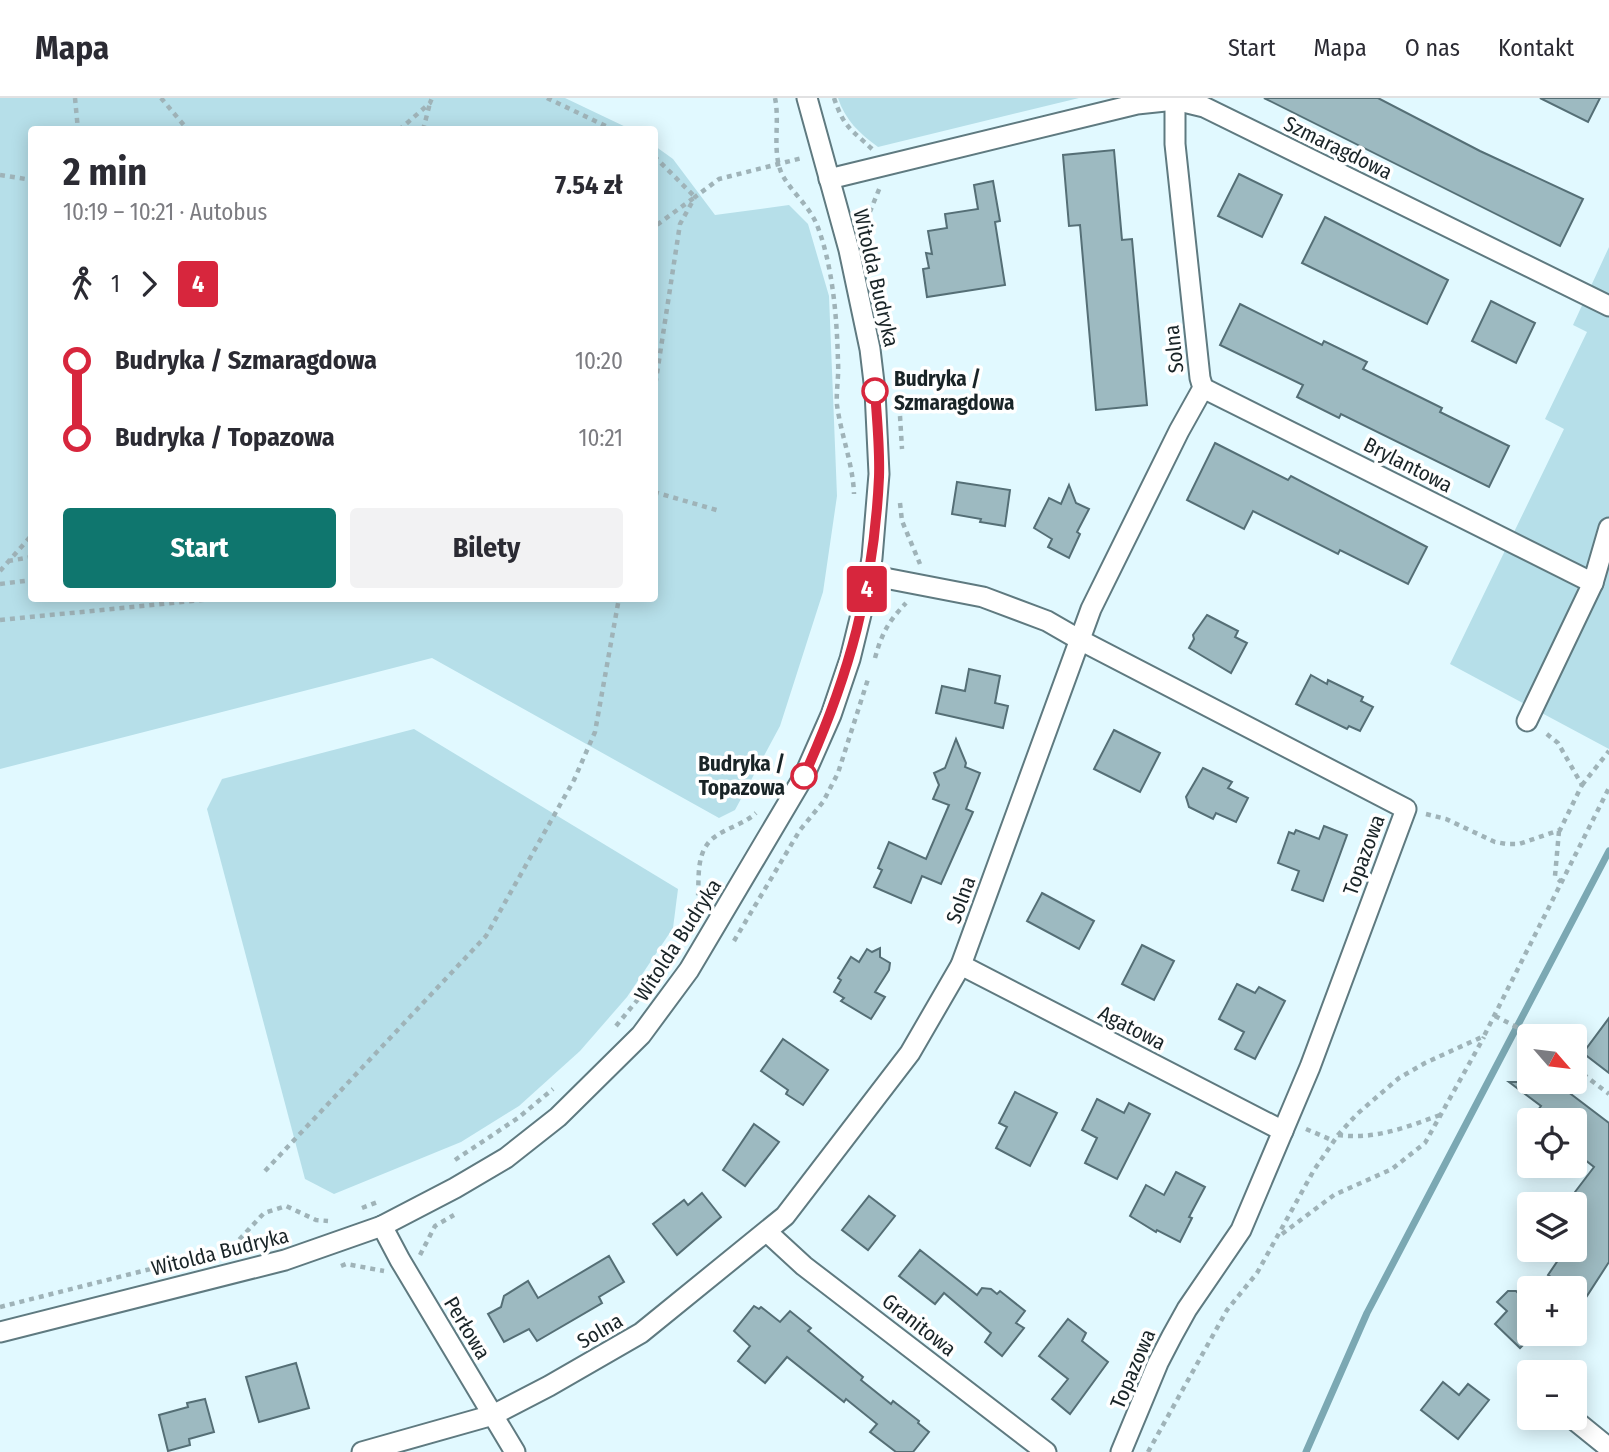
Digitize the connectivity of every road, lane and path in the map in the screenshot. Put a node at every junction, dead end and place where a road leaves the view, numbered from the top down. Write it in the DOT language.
graph roads {
  1 [pos="75,98"];
  2 [pos="161,98"];
  3 [pos="547,98"];
  4 [pos="775,98"];
  5 [pos="807,98"];
  6 [pos="1175,99"];
  7 [pos="431,101"];
  8 [pos="837,101"];
  9 [pos="829,105"];
  10 [pos="78,126"];
  11 [pos="185,126"];
  12 [pos="403,126"];
  13 [pos="424,126"];
  14 [pos="606,126"];
  15 [pos="821,152"];
  16 [pos="874,152"];
  17 [pos="658,160"];
  18 [pos="780,165"];
  19 [pos="0,176"];
  20 [pos="829,179"];
  21 [pos="28,180"];
  22 [pos="872,183"];
  23 [pos="695,197"];
  24 [pos="658,224"];
  25 [pos="867,232"];
  26 [pos="1609,306"];
  27 [pos="658,367"];
  28 [pos="1203,387"];
  29 [pos="658,493"];
  30 [pos="854,498"];
  31 [pos="720,511"];
  32 [pos="1609,528"];
  33 [pos="28,539"];
  34 [pos="28,558"];
  35 [pos="7,562"];
  36 [pos="0,571"];
  37 [pos="869,575"];
  38 [pos="28,580"];
  39 [pos="1593,583"];
  40 [pos="0,584"];
  41 [pos="182,602"];
  42 [pos="619,602"];
  43 [pos="0,620"];
  44 [pos="1080,640"];
  45 [pos="1527,722"];
  46 [pos="1609,751"];
  47 [pos="1582,785"];
  48 [pos="1609,788"];
  49 [pos="1406,809"];
  50 [pos="758,811"];
  51 [pos="1560,830"];
  52 [pos="1561,882"];
  53 [pos="692,923"];
  54 [pos="961,965"];
  55 [pos="642,994"];
  56 [pos="1494,1016"];
  57 [pos="1517,1027"];
  58 [pos="610,1032"];
  59 [pos="1484,1036"];
  60 [pos="1587,1077"];
  61 [pos="556,1086"];
  62 [pos="1609,1094"];
  63 [pos="1441,1115"];
  64 [pos="1285,1126"];
  65 [pos="1338,1135"];
  66 [pos="1334,1141"];
  67 [pos="455,1161"];
  68 [pos="265,1171"];
  69 [pos="383,1199"];
  70 [pos="351,1213"];
  71 [pos="340,1217"];
  72 [pos="382,1226"];
  73 [pos="767,1232"];
  74 [pos="1279,1236"];
  75 [pos="0,1307"];
  76 [pos="0,1332"];
  77 [pos="493,1415"];
  78 [pos="1587,1430"];
  79 [pos="1609,1448"];
  80 [pos="362,1452"];
  81 [pos="515,1452"];
  82 [pos="1046,1452"];
  83 [pos="1121,1452"];
  84 [pos="1147,1452"];
  1 -- 10 [label="path"];
  2 -- 11 [label="path"];
  3 -- 14 [label="path"];
  4 -- 18 [label="path"];
  5 -- 15 [label="street, Witolda Budryka"];
  6 -- 20 [label="street, Szmaragdowa"];
  6 -- 26 [label="street, Szmaragdowa"];
  6 -- 28 [label="street, Solna"];
  7 -- 12 [label="path"];
  7 -- 13 [label="path"];
  8 -- 9 [label="path"];
  8 -- 16 [label="path"];
  15 -- 18 [label="path"];
  15 -- 20 [label="street, Witolda Budryka"];
  17 -- 23 [label="path"];
  18 -- 23 [label="path"];
  18 -- 30 [label="path"];
  19 -- 21 [label="path"];
  20 -- 37 [label="street, Witolda Budryka"];
  22 -- 25 [label="path"];
  23 -- 24 [label="path"];
  23 -- 27 [label="path"];
  28 -- 39 [label="street, Brylantowa"];
  28 -- 44 [label="street, Solna"];
  29 -- 31 [label="path"];
  32 -- 39 [label="street"];
  33 -- 35 [label="path"];
  34 -- 35 [label="path"];
  35 -- 36 [label="path"];
  37 -- 44 [label="street, Topazowa"];
  37 -- 72 [label="street, Witolda Budryka"];
  38 -- 40 [label="path"];
  39 -- 45 [label="street"];
  41 -- 43 [label="path"];
  42 -- 68 [label="path"];
  44 -- 49 [label="street, Topazowa"];
  44 -- 54 [label="street, Solna"];
  45 -- 47 [label="path"];
  46 -- 47 [label="path"];
  47 -- 51 [label="path"];
  48 -- 52 [label="path"];
  49 -- 51 [label="path"];
  49 -- 64 [label="street, Topazowa"];
  50 -- 53 [label="path"];
  51 -- 52 [label="path"];
  52 -- 56 [label="path"];
  54 -- 64 [label="street, Agatowa"];
  54 -- 73 [label="street, Solna"];
  55 -- 58 [label="path"];
  56 -- 57 [label="path"];
  56 -- 59 [label="path"];
  59 -- 63 [label="path"];
  59 -- 65 [label="path"];
  60 -- 62 [label="path"];
  61 -- 67 [label="path"];
  63 -- 65 [label="path"];
  63 -- 74 [label="path"];
  64 -- 66 [label="path"];
  64 -- 83 [label="street, Topazowa"];
  65 -- 66 [label="path"];
  66 -- 74 [label="path"];
  69 -- 70 [label="path"];
  71 -- 75 [label="path"];
  72 -- 76 [label="street, Witolda Budryka"];
  72 -- 77 [label="street, Perłowa"];
  73 -- 77 [label="street, Solna"];
  73 -- 82 [label="street, Granitowa"];
  74 -- 84 [label="path"];
  77 -- 80 [label="street, Solna"];
  77 -- 81 [label="street, Perłowa"];
  78 -- 79 [label="street"];
}
